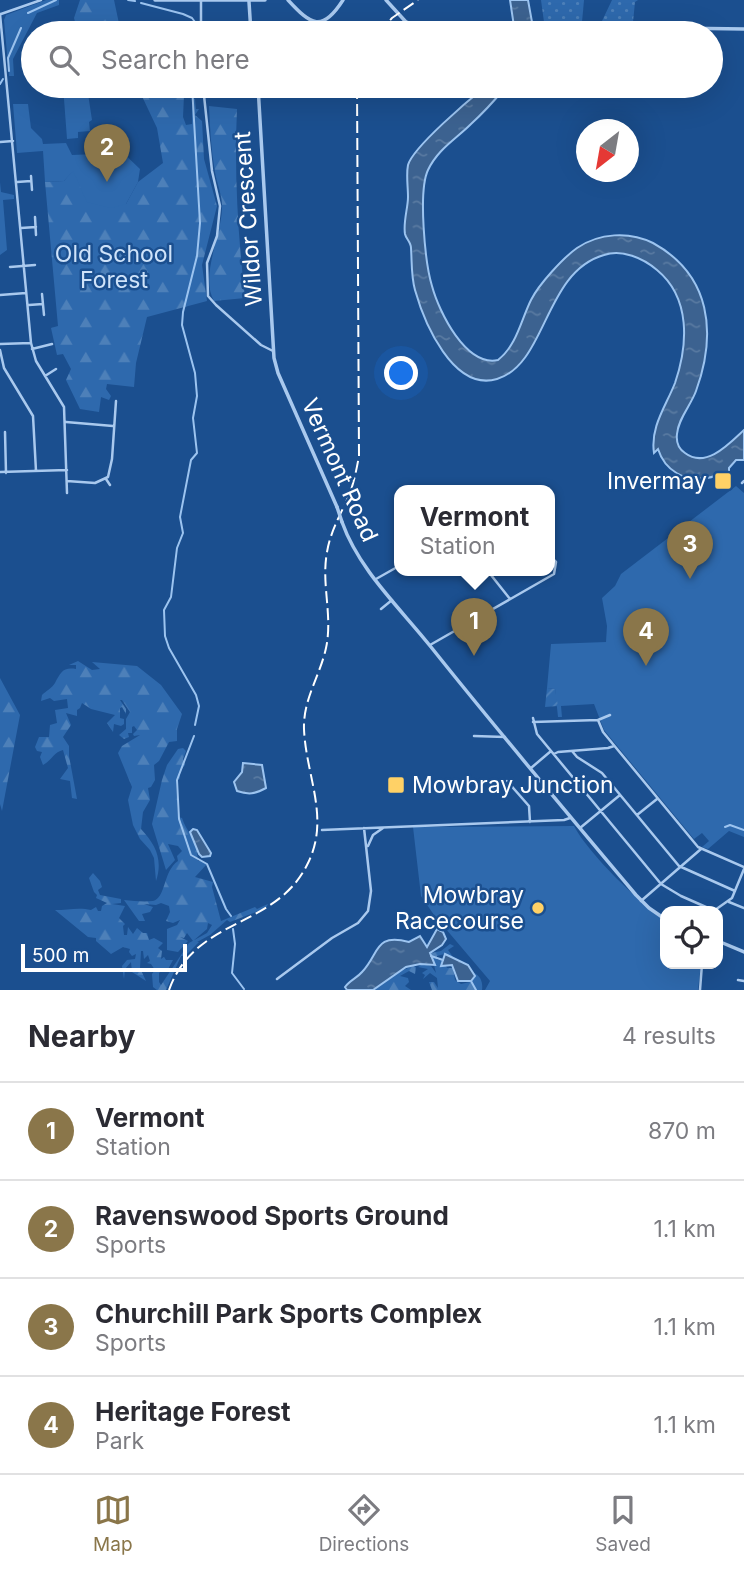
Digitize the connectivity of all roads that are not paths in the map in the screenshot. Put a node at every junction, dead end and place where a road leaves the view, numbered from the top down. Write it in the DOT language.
graph roads {
  1 [pos="41,0"];
  2 [pos="155,0"];
  3 [pos="265,0"];
  4 [pos="288,0"];
  5 [pos="343,0"];
  6 [pos="386,0"];
  7 [pos="182,1"];
  8 [pos="201,1"];
  9 [pos="249,2"];
  10 [pos="0,14"];
  11 [pos="201,21"];
  12 [pos="250,21"];
  13 [pos="310,21"];
  14 [pos="319,21"];
  15 [pos="406,21"];
  16 [pos="723,29"];
  17 [pos="744,30"];
  18 [pos="204,98"];
  19 [pos="259,98"];
  20 [pos="13,141"];
  21 [pos="0,142"];
  22 [pos="16,182"];
  23 [pos="32,190"];
  24 [pos="35,218"];
  25 [pos="36,226"];
  26 [pos="21,228"];
  27 [pos="36,235"];
  28 [pos="35,265"];
  29 [pos="24,266"];
  30 [pos="10,267"];
  31 [pos="26,293"];
  32 [pos="42,294"];
  33 [pos="0,295"];
  34 [pos="43,304"];
  35 [pos="28,306"];
  36 [pos="44,315"];
  37 [pos="31,343"];
  38 [pos="0,344"];
  39 [pos="52,344"];
  40 [pos="0,349"];
  41 [pos="32,349"];
  42 [pos="273,351"];
  43 [pos="1,366"];
  44 [pos="56,369"];
  45 [pos="45,376"];
  46 [pos="116,401"];
  47 [pos="66,422"];
  48 [pos="113,426"];
  49 [pos="5,432"];
  50 [pos="67,470"];
  51 [pos="36,471"];
  52 [pos="0,472"];
  53 [pos="6,472"];
  54 [pos="106,479"];
  55 [pos="67,481"];
  56 [pos="110,485"];
  57 [pos="67,493"];
  58 [pos="394,569"];
  59 [pos="492,576"];
  60 [pos="550,576"];
  61 [pos="376,579"];
  62 [pos="510,599"];
  63 [pos="392,600"];
  64 [pos="381,609"];
  65 [pos="430,645"];
  66 [pos="610,715"];
  67 [pos="598,720"];
  68 [pos="474,736"];
  69 [pos="505,737"];
  70 [pos="614,746"];
  71 [pos="572,751"];
  72 [pos="552,753"];
  73 [pos="531,768"];
  74 [pos="507,781"];
  75 [pos="620,795"];
  76 [pos="658,798"];
  77 [pos="601,811"];
  78 [pos="638,815"];
  79 [pos="572,817"];
  80 [pos="530,822"];
  81 [pos="389,827"];
  82 [pos="365,828"];
  83 [pos="580,828"];
  84 [pos="322,830"];
  85 [pos="368,840"];
  86 [pos="701,849"];
  87 [pos="681,867"];
  88 [pos="744,868"];
  89 [pos="661,884"];
  90 [pos="735,891"];
  91 [pos="641,901"];
  92 [pos="729,902"];
  93 [pos="704,906"];
  94 [pos="723,906"];
  95 [pos="744,908"];
  96 [pos="660,915"];
  97 [pos="723,943"];
  98 [pos="744,952"];
  99 [pos="702,969"];
  100 [pos="277,979"];
  101 [pos="738,980"];
  102 [pos="744,981"];
  103 [pos="700,990"];
  1 -- 10 [label="street"];
  2 -- 7 [label="street"];
  3 -- 9 [label="street"];
  4 -- 13 [label="street"];
  5 -- 14 [label="street"];
  6 -- 15 [label="street"];
  7 -- 8 [label="street"];
  8 -- 9 [label="street"];
  8 -- 11 [label="street"];
  9 -- 12 [label="street"];
  10 -- 20 [label="street"];
  16 -- 17 [label="street"];
  18 -- 42 [label="street"];
  19 -- 42 [label="street, Wildor Crescent"];
  20 -- 21 [label="street"];
  20 -- 22 [label="street"];
  22 -- 23 [label="street"];
  22 -- 26 [label="street"];
  24 -- 25 [label="street"];
  25 -- 26 [label="street"];
  25 -- 27 [label="street"];
  26 -- 29 [label="street"];
  28 -- 29 [label="street"];
  29 -- 30 [label="street"];
  29 -- 31 [label="street"];
  31 -- 33 [label="street"];
  31 -- 35 [label="street"];
  32 -- 34 [label="street"];
  34 -- 35 [label="street"];
  34 -- 36 [label="street"];
  35 -- 37 [label="street"];
  37 -- 38 [label="street"];
  37 -- 41 [label="street"];
  39 -- 41 [label="street"];
  40 -- 43 [label="street"];
  41 -- 45 [label="street"];
  42 -- 61 [label="street, Vermont Road, bridge"];
  43 -- 51 [label="street"];
  44 -- 45 [label="street"];
  45 -- 47 [label="street"];
  46 -- 48 [label="street"];
  47 -- 48 [label="street"];
  47 -- 50 [label="street"];
  48 -- 54 [label="street"];
  49 -- 53 [label="street"];
  50 -- 51 [label="street"];
  50 -- 55 [label="street"];
  51 -- 53 [label="street"];
  52 -- 53 [label="street"];
  54 -- 55 [label="street"];
  54 -- 56 [label="street"];
  55 -- 57 [label="street"];
  58 -- 61 [label="street"];
  59 -- 62 [label="street"];
  60 -- 62 [label="street"];
  61 -- 63 [label="street, Vermont Road"];
  62 -- 65 [label="street"];
  63 -- 64 [label="street"];
  63 -- 65 [label="street, Vermont Road"];
  65 -- 69 [label="street, Vermont Road"];
  66 -- 67 [label="street"];
  67 -- 70 [label="street"];
  67 -- 72 [label="street"];
  68 -- 69 [label="street"];
  69 -- 73 [label="street, Vermont Road"];
  70 -- 71 [label="street"];
  70 -- 76 [label="street"];
  71 -- 72 [label="street"];
  71 -- 75 [label="street"];
  72 -- 73 [label="street"];
  72 -- 77 [label="street"];
  73 -- 79 [label="street, Vermont Road"];
  74 -- 80 [label="street"];
  75 -- 77 [label="street"];
  75 -- 78 [label="street"];
  76 -- 78 [label="street"];
  76 -- 86 [label="street"];
  77 -- 83 [label="street"];
  77 -- 89 [label="street"];
  78 -- 87 [label="street"];
  79 -- 80 [label="street"];
  79 -- 83 [label="street, Vermont Road"];
  80 -- 81 [label="street"];
  81 -- 82 [label="street"];
  81 -- 85 [label="street"];
  82 -- 84 [label="street"];
  82 -- 85 [label="street"];
  83 -- 91 [label="street, Vermont Road"];
  85 -- 100 [label="street"];
  86 -- 87 [label="street"];
  86 -- 88 [label="street"];
  87 -- 89 [label="street"];
  87 -- 90 [label="street"];
  88 -- 90 [label="street"];
  89 -- 91 [label="street"];
  89 -- 93 [label="street"];
  90 -- 92 [label="street"];
  91 -- 96 [label="street, Vermont Road"];
  92 -- 94 [label="street"];
  92 -- 95 [label="street"];
  97 -- 98 [label="street"];
  99 -- 103 [label="street"];
  101 -- 102 [label="street"];
}
